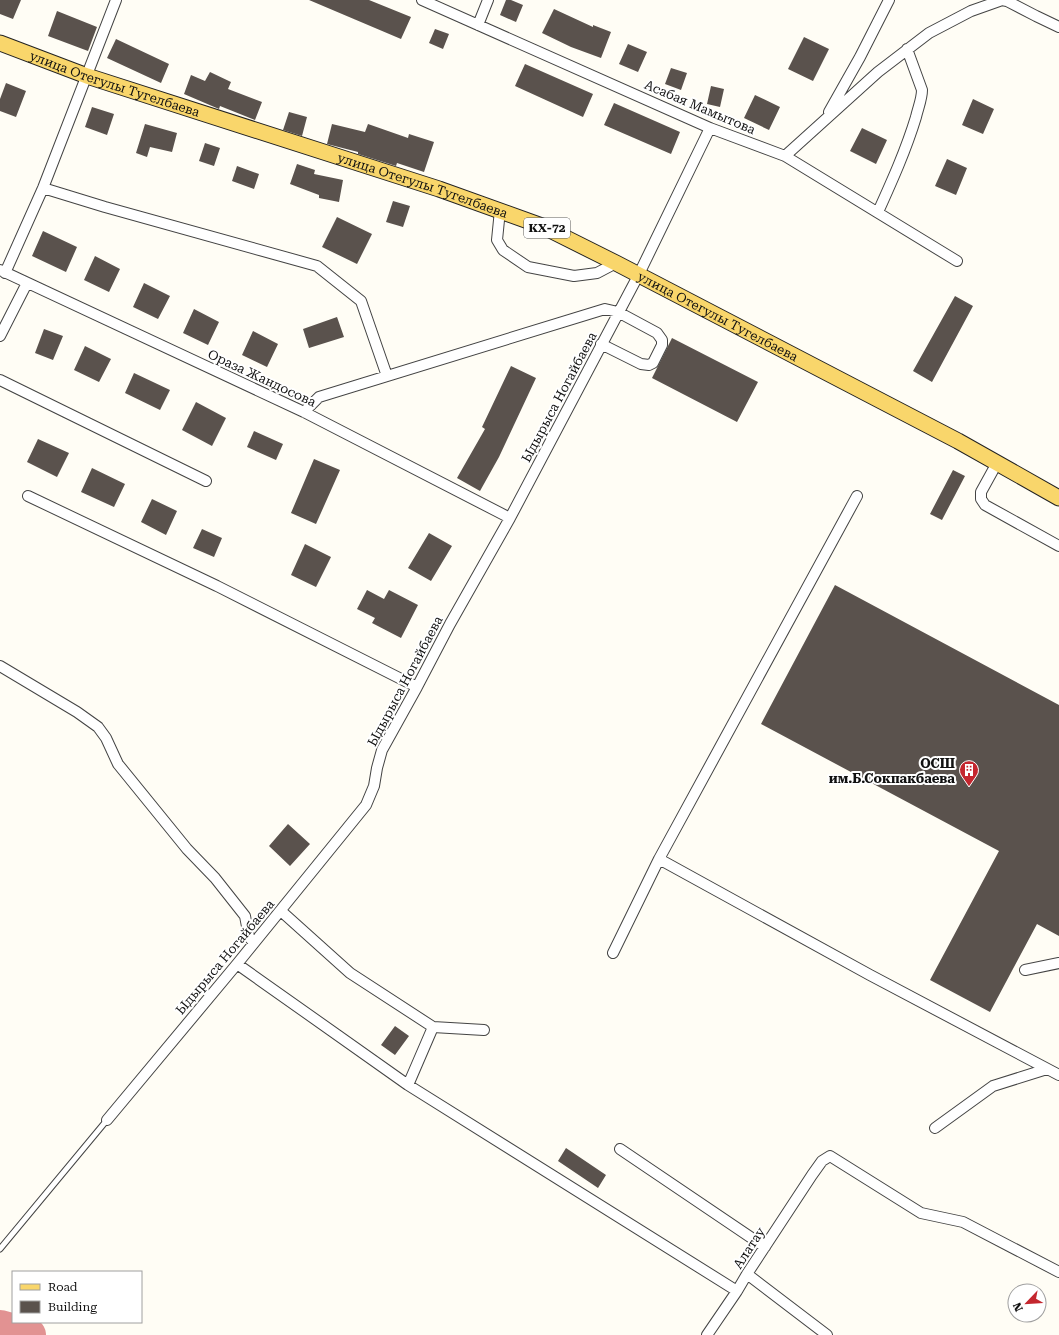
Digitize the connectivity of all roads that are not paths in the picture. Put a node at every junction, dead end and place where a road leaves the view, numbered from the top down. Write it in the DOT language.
graph roads {
  1 [pos="116,0"];
  2 [pos="422,0"];
  3 [pos="488,0"];
  4 [pos="889,0"];
  5 [pos="1005,0"];
  6 [pos="478,25"];
  7 [pos="1059,27"];
  8 [pos="0,43"];
  9 [pos="907,49"];
  10 [pos="87,76"];
  11 [pos="825,119"];
  12 [pos="710,128"];
  13 [pos="785,156"];
  14 [pos="43,188"];
  15 [pos="500,210"];
  16 [pos="878,212"];
  17 [pos="957,261"];
  18 [pos="616,263"];
  19 [pos="3,271"];
  20 [pos="639,274"];
  21 [pos="27,283"];
  22 [pos="618,312"];
  23 [pos="0,336"];
  24 [pos="601,344"];
  25 [pos="387,376"];
  26 [pos="0,380"];
  27 [pos="304,412"];
  28 [pos="998,463"];
  29 [pos="206,481"];
  30 [pos="28,496"];
  31 [pos="856,496"];
  32 [pos="1059,498"];
  33 [pos="510,518"];
  34 [pos="1059,546"];
  35 [pos="0,666"];
  36 [pos="418,687"];
  37 [pos="659,859"];
  38 [pos="280,911"];
  39 [pos="254,943"];
  40 [pos="613,953"];
  41 [pos="1059,963"];
  42 [pos="237,964"];
  43 [pos="1025,970"];
  44 [pos="433,1027"];
  45 [pos="484,1030"];
  46 [pos="1047,1069"];
  47 [pos="1059,1075"];
  48 [pos="408,1085"];
  49 [pos="106,1120"];
  50 [pos="935,1128"];
  51 [pos="620,1148"];
  52 [pos="765,1247"];
  53 [pos="0,1248"];
  54 [pos="1059,1272"];
  55 [pos="747,1274"];
  56 [pos="737,1291"];
  57 [pos="707,1335"];
  58 [pos="827,1335"];
  1 -- 10 [label="street"];
  2 -- 6 [label="street, Асабая Мамытова"];
  3 -- 6 [label="street"];
  4 -- 11 [label="street"];
  5 -- 7 [label="street"];
  5 -- 9 [label="street"];
  6 -- 12 [label="street, Асабая Мамытова"];
  8 -- 10 [label="main road, улица Отегулы Тугелбаева / КХ-72"];
  9 -- 11 [label="street"];
  9 -- 16 [label="street"];
  10 -- 14 [label="street"];
  10 -- 15 [label="main road, улица Отегулы Тугелбаева / КХ-72"];
  11 -- 13 [label="street"];
  12 -- 13 [label="street, Асабая Мамытова"];
  12 -- 20 [label="street, Ыдырыса Ногайбаева"];
  13 -- 16 [label="street, Асабая Мамытова"];
  14 -- 19 [label="street"];
  14 -- 25 [label="street"];
  15 -- 18 [label="main road, улица Отегулы Тугелбаева / КХ-72"];
  15 -- 18 [label="street"];
  16 -- 17 [label="street, Асабая Мамытова"];
  18 -- 20 [label="main road, улица Отегулы Тугелбаева / КХ-72"];
  19 -- 21 [label="street, Ораза Жандосова"];
  20 -- 22 [label="street, Ыдырыса Ногайбаева"];
  20 -- 28 [label="main road, улица Отегулы Тугелбаева / КХ-72"];
  21 -- 23 [label="street"];
  21 -- 27 [label="street, Ораза Жандосова"];
  22 -- 24 [label="street, Ыдырыса Ногайбаева"];
  22 -- 24 [label="street"];
  22 -- 25 [label="street"];
  24 -- 33 [label="street, Ыдырыса Ногайбаева"];
  25 -- 27 [label="street"];
  26 -- 29 [label="street"];
  27 -- 33 [label="street, Ораза Жандосова"];
  28 -- 32 [label="main road, улица Отегулы Тугелбаева / КХ-72"];
  28 -- 34 [label="street"];
  30 -- 36 [label="street"];
  31 -- 37 [label="street"];
  33 -- 36 [label="street, Ыдырыса Ногайбаева"];
  35 -- 39 [label="street"];
  36 -- 38 [label="street, Ыдырыса Ногайбаева"];
  37 -- 40 [label="street"];
  37 -- 46 [label="street"];
  38 -- 39 [label="street, Ыдырыса Ногайбаева"];
  38 -- 44 [label="street"];
  39 -- 42 [label="street, Ыдырыса Ногайбаева"];
  41 -- 43 [label="street"];
  42 -- 48 [label="street"];
  42 -- 49 [label="street, Ыдырыса Ногайбаева"];
  44 -- 45 [label="street"];
  44 -- 48 [label="street"];
  46 -- 47 [label="street"];
  46 -- 50 [label="street"];
  48 -- 56 [label="street"];
  49 -- 53 [label="lane, Ыдырыса Ногайбаева"];
  51 -- 52 [label="street"];
  52 -- 54 [label="street, Алатау"];
  52 -- 55 [label="street, Алатау"];
  55 -- 56 [label="street, Алатау"];
  55 -- 58 [label="street"];
  56 -- 57 [label="street, Алатау"];
}
